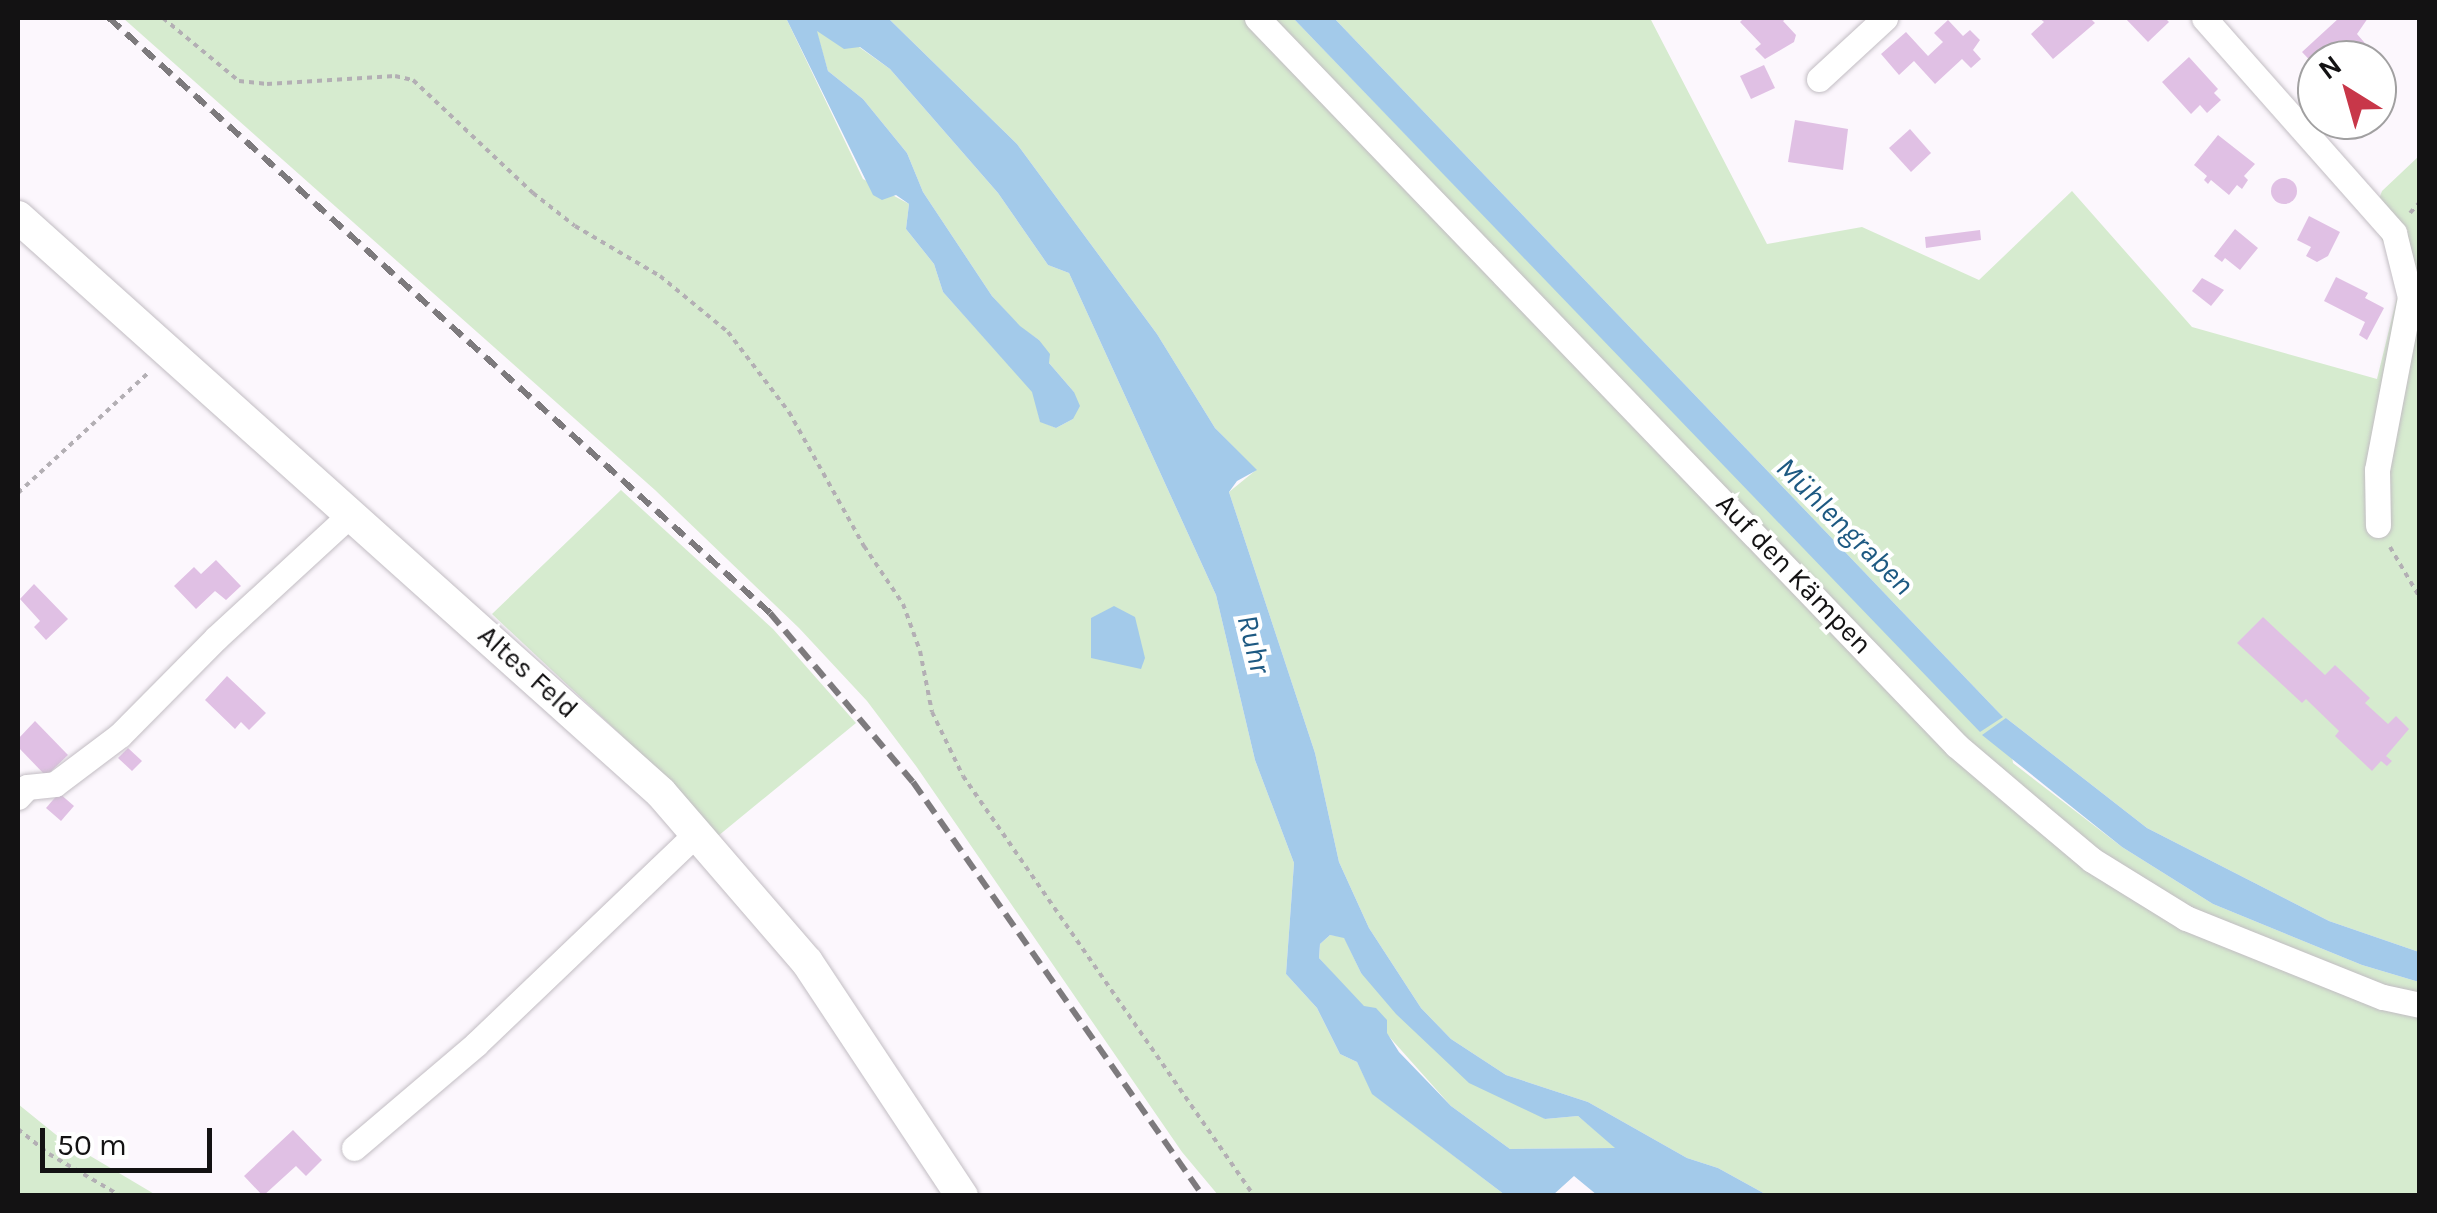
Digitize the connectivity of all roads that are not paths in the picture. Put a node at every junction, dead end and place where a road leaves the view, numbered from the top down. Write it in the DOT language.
graph roads {
  1 [pos="1257,18"];
  2 [pos="1885,18"];
  3 [pos="2204,18"];
  4 [pos="1819,80"];
  5 [pos="18,217"];
  6 [pos="352,513"];
  7 [pos="2378,526"];
  8 [pos="18,797"];
  9 [pos="696,834"];
  10 [pos="2420,1005"];
  11 [pos="354,1148"];
  12 [pos="962,1196"];
  1 -- 10 [label="street, Auf den Kämpen"];
  2 -- 4 [label="street"];
  3 -- 7 [label="street"];
  5 -- 6 [label="main road, Altes Feld"];
  6 -- 8 [label="street"];
  6 -- 9 [label="main road, Altes Feld"];
  9 -- 11 [label="street"];
  9 -- 12 [label="main road, Altes Feld"];
}
